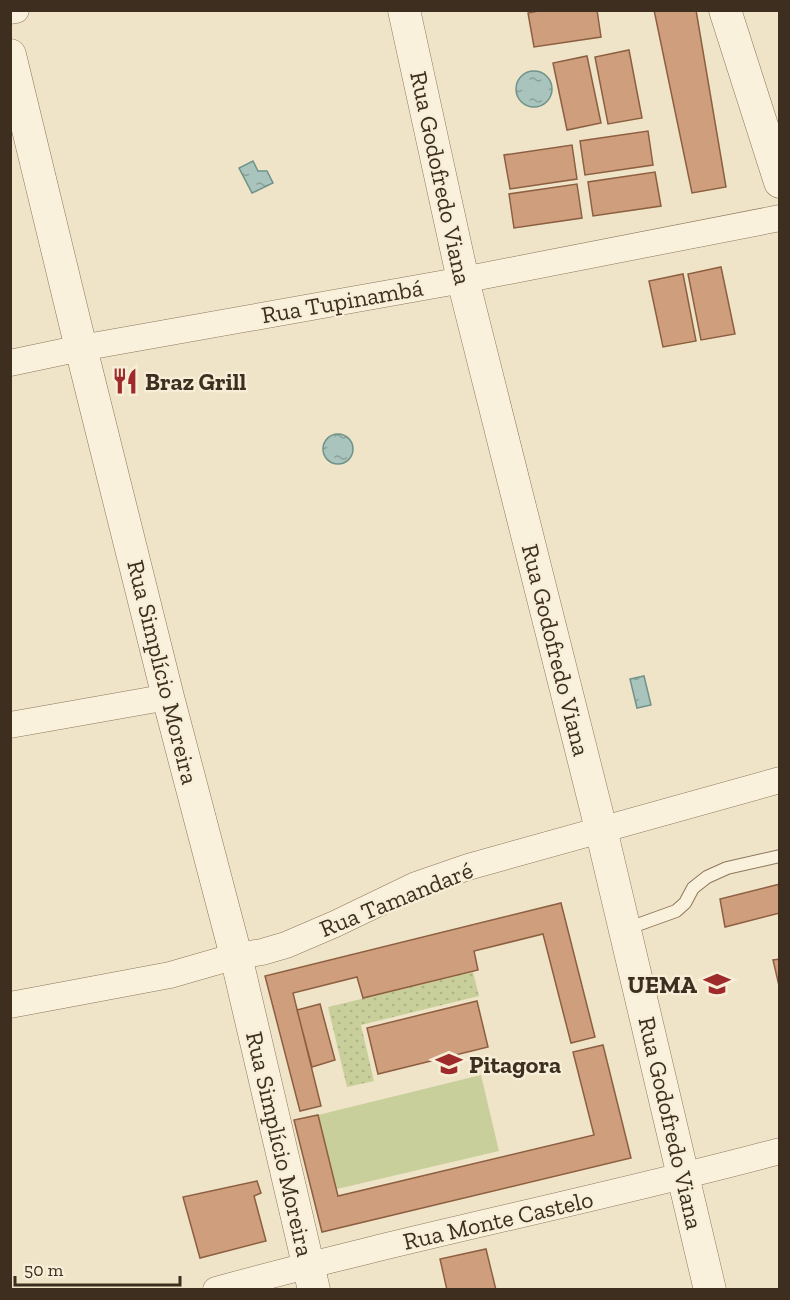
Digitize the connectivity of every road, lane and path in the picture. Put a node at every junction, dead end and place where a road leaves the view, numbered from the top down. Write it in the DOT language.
graph roads {
  1 [pos="16,10"];
  2 [pos="404,10"];
  3 [pos="725,10"];
  4 [pos="10,11"];
  5 [pos="10,55"];
  6 [pos="780,182"];
  7 [pos="780,218"];
  8 [pos="463,280"];
  9 [pos="81,348"];
  10 [pos="10,363"];
  11 [pos="168,698"];
  12 [pos="10,724"];
  13 [pos="780,780"];
  14 [pos="601,829"];
  15 [pos="780,856"];
  16 [pos="625,929"];
  17 [pos="236,956"];
  18 [pos="10,1005"];
  19 [pos="780,1151"];
  20 [pos="684,1177"];
  21 [pos="310,1277"];
  22 [pos="216,1290"];
  23 [pos="710,1290"];
  1 -- 4 [label="street"];
  2 -- 8 [label="street, Rua Godofredo Viana"];
  3 -- 6 [label="street"];
  5 -- 9 [label="street, Rua Simplício Moreira"];
  7 -- 8 [label="street, Rua Tupinambá"];
  8 -- 9 [label="street, Rua Tupinambá"];
  8 -- 14 [label="street, Rua Godofredo Viana"];
  9 -- 10 [label="street, Rua Tupinambá"];
  9 -- 11 [label="street, Rua Simplício Moreira"];
  11 -- 12 [label="street"];
  11 -- 17 [label="street, Rua Simplício Moreira"];
  13 -- 14 [label="street, Rua Tamandaré"];
  14 -- 16 [label="street, Rua Godofredo Viana"];
  14 -- 17 [label="street, Rua Tamandaré"];
  15 -- 16 [label="lane"];
  16 -- 20 [label="street, Rua Godofredo Viana"];
  17 -- 18 [label="street, Rua Tamandaré"];
  17 -- 21 [label="street, Rua Simplício Moreira"];
  19 -- 20 [label="street, Rua Monte Castelo"];
  20 -- 21 [label="street, Rua Monte Castelo"];
  20 -- 23 [label="street, Rua Godofredo Viana"];
  21 -- 22 [label="street, Rua Monte Castelo"];
}
